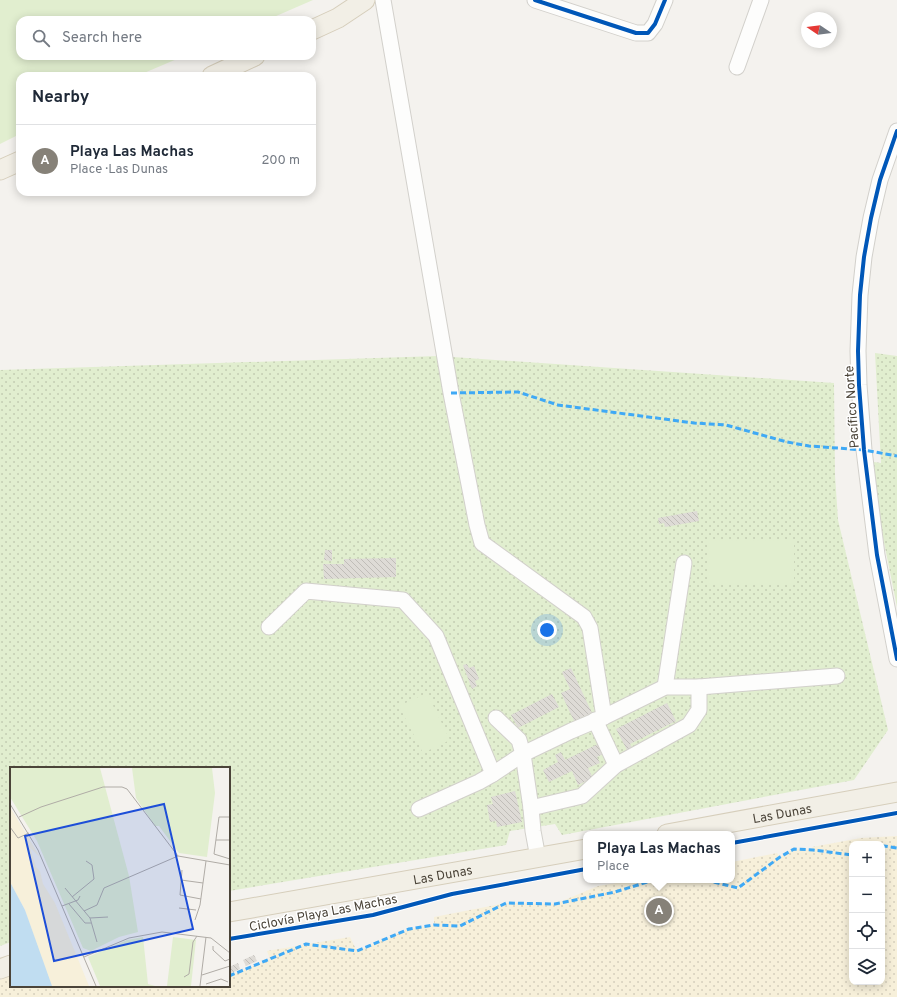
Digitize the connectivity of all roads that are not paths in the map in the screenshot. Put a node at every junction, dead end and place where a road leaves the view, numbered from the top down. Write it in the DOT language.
graph roads {
  1 [pos="365,0"];
  2 [pos="383,0"];
  3 [pos="535,0"];
  4 [pos="665,0"];
  5 [pos="761,0"];
  6 [pos="551,3"];
  7 [pos="316,28"];
  8 [pos="246,60"];
  9 [pos="737,67"];
  10 [pos="221,72"];
  11 [pos="897,131"];
  12 [pos="16,163"];
  13 [pos="0,170"];
  14 [pos="684,563"];
  15 [pos="270,627"];
  16 [pos="897,659"];
  17 [pos="837,676"];
  18 [pos="665,687"];
  19 [pos="699,687"];
  20 [pos="496,718"];
  21 [pos="600,718"];
  22 [pos="523,754"];
  23 [pos="616,765"];
  24 [pos="494,774"];
  25 [pos="897,792"];
  26 [pos="531,808"];
  27 [pos="419,809"];
  28 [pos="683,831"];
  29 [pos="583,850"];
  30 [pos="538,858"];
  31 [pos="230,912"];
  32 [pos="10,965"];
  33 [pos="0,969"];
  1 -- 7 [label="main road"];
  2 -- 21 [label="street"];
  3 -- 6 [label="street"];
  4 -- 6 [label="street"];
  5 -- 9 [label="street"];
  8 -- 10 [label="main road"];
  11 -- 16 [label="street, Pacífico Norte"];
  12 -- 13 [label="main road"];
  14 -- 18 [label="street"];
  15 -- 24 [label="street"];
  17 -- 19 [label="street"];
  18 -- 19 [label="street"];
  18 -- 21 [label="street"];
  19 -- 23 [label="street"];
  20 -- 22 [label="street"];
  21 -- 22 [label="street"];
  21 -- 23 [label="street"];
  22 -- 24 [label="street"];
  22 -- 26 [label="street"];
  23 -- 26 [label="street"];
  24 -- 27 [label="street"];
  25 -- 28 [label="main road, Las Dunas"];
  26 -- 30 [label="street"];
  29 -- 30 [label="main road, Las Dunas"];
  30 -- 31 [label="main road, Las Dunas"];
  32 -- 33 [label="main road"];
}
